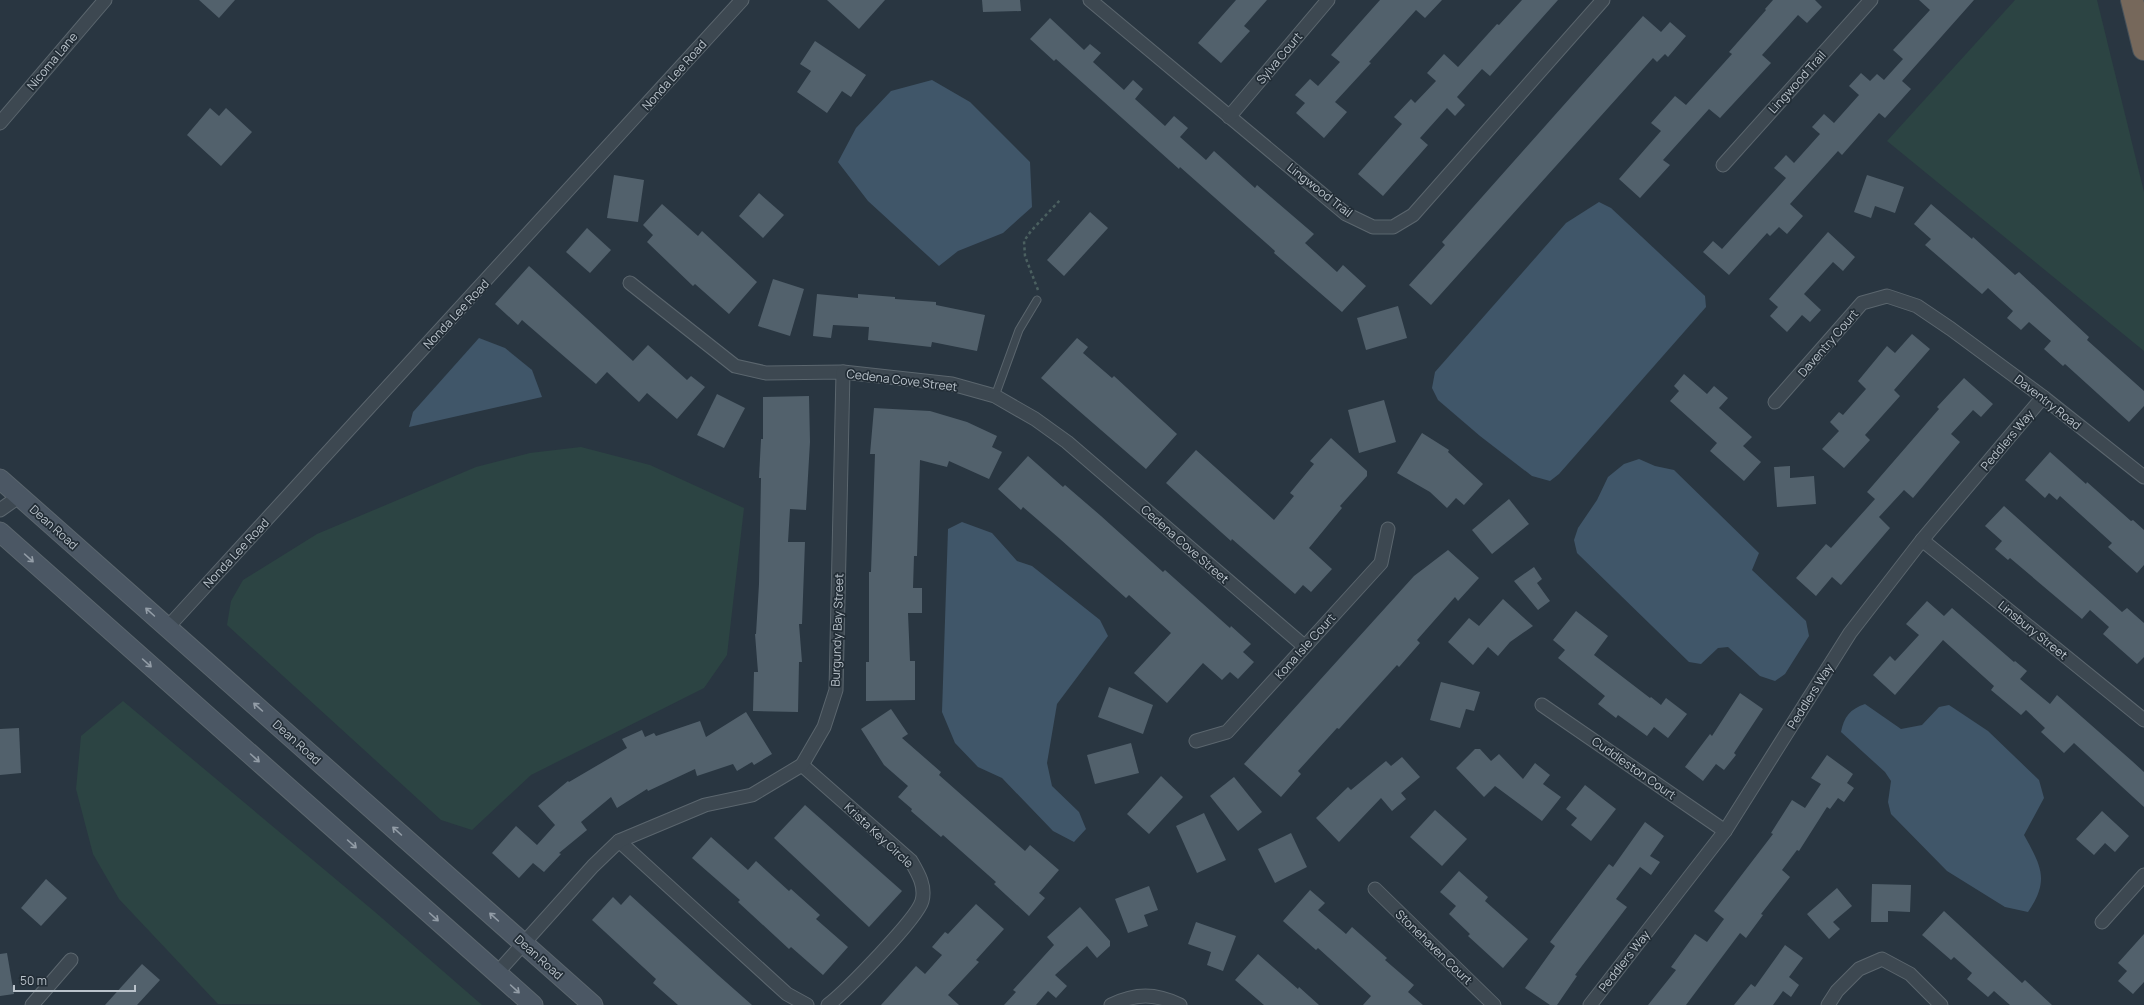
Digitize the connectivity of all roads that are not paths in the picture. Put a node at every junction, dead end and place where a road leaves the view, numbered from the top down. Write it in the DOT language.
graph roads {
  1 [pos="105,0"];
  2 [pos="742,0"];
  3 [pos="1090,0"];
  4 [pos="1328,0"];
  5 [pos="1603,0"];
  6 [pos="1871,0"];
  7 [pos="2132,0"];
  8 [pos="2144,49"];
  9 [pos="1229,117"];
  10 [pos="0,123"];
  11 [pos="1723,164"];
  12 [pos="630,283"];
  13 [pos="1037,300"];
  14 [pos="1951,329"];
  15 [pos="843,372"];
  16 [pos="995,396"];
  17 [pos="2043,397"];
  18 [pos="1775,402"];
  19 [pos="2144,477"];
  20 [pos="0,479"];
  21 [pos="20,496"];
  22 [pos="0,510"];
  23 [pos="1388,529"];
  24 [pos="0,532"];
  25 [pos="1922,540"];
  26 [pos="168,627"];
  27 [pos="1304,646"];
  28 [pos="1542,705"];
  29 [pos="2144,720"];
  30 [pos="1196,741"];
  31 [pos="802,765"];
  32 [pos="1725,831"];
  33 [pos="620,841"];
  34 [pos="2144,875"];
  35 [pos="1375,889"];
  36 [pos="2102,922"];
  37 [pos="524,943"];
  38 [pos="71,960"];
  39 [pos="497,973"];
  40 [pos="32,1005"];
  41 [pos="533,1005"];
  42 [pos="593,1005"];
  43 [pos="807,1005"];
  44 [pos="828,1005"];
  45 [pos="1111,1005"];
  46 [pos="1180,1005"];
  47 [pos="1494,1005"];
  48 [pos="1590,1005"];
  49 [pos="1828,1005"];
  50 [pos="1941,1005"];
  1 -- 10 [label="street, Nicoma Lane"];
  2 -- 26 [label="street, Nonda Lee Road"];
  3 -- 9 [label="street, Lingwood Trail"];
  4 -- 9 [label="street, Sylva Court"];
  5 -- 9 [label="street, Lingwood Trail"];
  6 -- 11 [label="street, Lingwood Trail"];
  7 -- 8 [label="highway"];
  12 -- 15 [label="street, Cedena Cove Street"];
  13 -- 16 [label="lane"];
  14 -- 17 [label="street, Daventry Road"];
  14 -- 18 [label="street, Daventry Court"];
  15 -- 16 [label="street, Cedena Cove Street"];
  15 -- 31 [label="street, Burgundy Bay Street"];
  16 -- 27 [label="street, Cedena Cove Street"];
  17 -- 19 [label="street, Daventry Road"];
  17 -- 25 [label="street, Peddlers Way"];
  20 -- 21 [label="main road, Dean Road"];
  21 -- 22 [label="street"];
  26 -- 21 [label="main road, Dean Road, one-way"];
  23 -- 27 [label="street, Kona Isle Court"];
  24 -- 39 [label="main road, one-way"];
  25 -- 29 [label="street, Linsbury Street"];
  25 -- 32 [label="street, Peddlers Way"];
  37 -- 26 [label="main road, Dean Road, one-way"];
  27 -- 30 [label="street, Kona Isle Court"];
  28 -- 32 [label="street, Cuddleston Court"];
  31 -- 33 [label="street, Burgundy Bay Street"];
  31 -- 44 [label="street, Krista Key Circle"];
  32 -- 48 [label="street, Peddlers Way"];
  33 -- 37 [label="street, Burgundy Bay Street"];
  33 -- 43 [label="street"];
  34 -- 36 [label="street"];
  35 -- 47 [label="street, Stonehaven Court"];
  37 -- 39 [label="street, Burgundy Bay Street"];
  37 -- 42 [label="main road, Dean Road"];
  38 -- 40 [label="street"];
  39 -- 41 [label="main road, one-way"];
  45 -- 46 [label="street"];
  49 -- 50 [label="street"];
}
